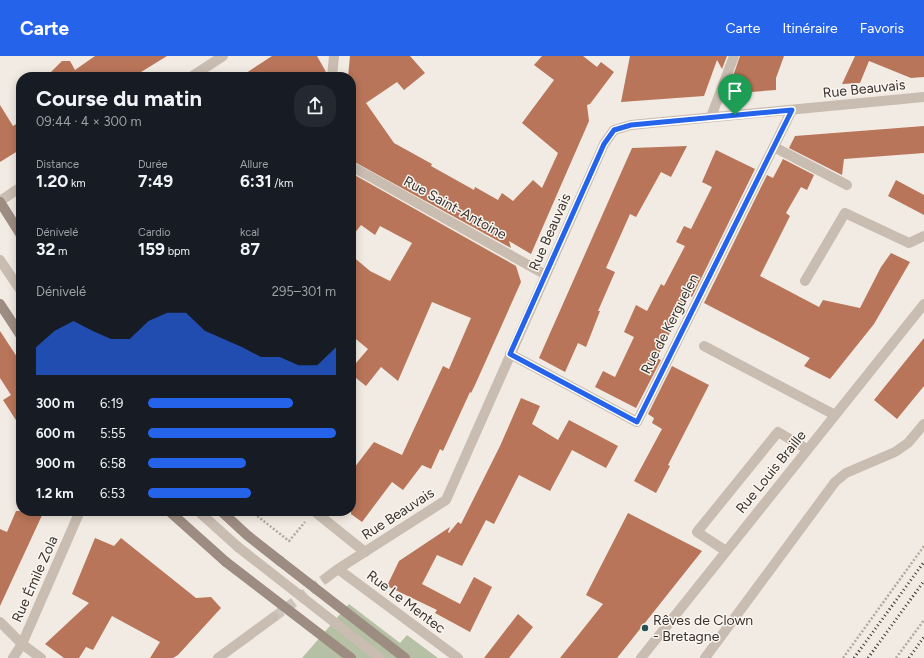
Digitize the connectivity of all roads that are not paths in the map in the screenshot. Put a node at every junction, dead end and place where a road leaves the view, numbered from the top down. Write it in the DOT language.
graph roads {
  1 [pos="223,56"];
  2 [pos="334,56"];
  3 [pos="734,56"];
  4 [pos="199,72"];
  5 [pos="332,72"];
  6 [pos="924,98"];
  7 [pos="792,110"];
  8 [pos="711,117"];
  9 [pos="774,147"];
  10 [pos="356,169"];
  11 [pos="847,185"];
  12 [pos="16,190"];
  13 [pos="0,201"];
  14 [pos="16,227"];
  15 [pos="924,236"];
  16 [pos="0,260"];
  17 [pos="546,275"];
  18 [pos="805,281"];
  19 [pos="16,284"];
  20 [pos="0,304"];
  21 [pos="924,304"];
  22 [pos="16,328"];
  23 [pos="704,346"];
  24 [pos="510,354"];
  25 [pos="835,415"];
  26 [pos="924,424"];
  27 [pos="807,449"];
  28 [pos="78,516"];
  29 [pos="175,516"];
  30 [pos="204,516"];
  31 [pos="226,516"];
  32 [pos="320,516"];
  33 [pos="726,550"];
  34 [pos="365,552"];
  35 [pos="338,569"];
  36 [pos="326,578"];
  37 [pos="274,617"];
  38 [pos="0,622"];
  39 [pos="22,644"];
  40 [pos="13,658"];
  41 [pos="41,658"];
  42 [pos="218,658"];
  43 [pos="351,658"];
  44 [pos="380,658"];
  45 [pos="405,658"];
  46 [pos="458,658"];
  47 [pos="641,658"];
  48 [pos="704,658"];
  1 -- 4 [label="street"];
  2 -- 5 [label="street"];
  3 -- 8 [label="street"];
  6 -- 7 [label="street, Rue Beauvais"];
  7 -- 8 [label="street, Rue Beauvais"];
  7 -- 9 [label="street, Rue de Kerguelen"];
  8 -- 17 [label="street, Rue Beauvais"];
  9 -- 11 [label="street"];
  9 -- 24 [label="street, Rue de Kerguelen"];
  10 -- 17 [label="street, Rue Saint-Antoine"];
  12 -- 13 [label="street"];
  13 -- 14 [label="main road"];
  15 -- 18 [label="street"];
  16 -- 19 [label="street"];
  17 -- 24 [label="street, Rue Beauvais"];
  20 -- 22 [label="main road"];
  21 -- 25 [label="street, Rue Louis Braille"];
  23 -- 25 [label="street"];
  24 -- 34 [label="street, Rue Beauvais"];
  25 -- 27 [label="street, Rue Louis Braille"];
  26 -- 48 [label="street"];
  27 -- 33 [label="street, Rue Louis Braille"];
  27 -- 33 [label="street"];
  28 -- 39 [label="street, Rue Émile Zola"];
  29 -- 43 [label="main road, bridge"];
  30 -- 44 [label="street, bridge"];
  31 -- 45 [label="main road, bridge"];
  32 -- 34 [label="street"];
  33 -- 47 [label="street, Rue Louis Braille"];
  34 -- 35 [label="street, Rue Beauvais"];
  35 -- 36 [label="street, Rue Beauvais"];
  35 -- 46 [label="street, Rue Le Mentec"];
  37 -- 42 [label="street"];
  38 -- 39 [label="street"];
  39 -- 40 [label="street, Rue Émile Zola"];
  39 -- 41 [label="street"];
}
